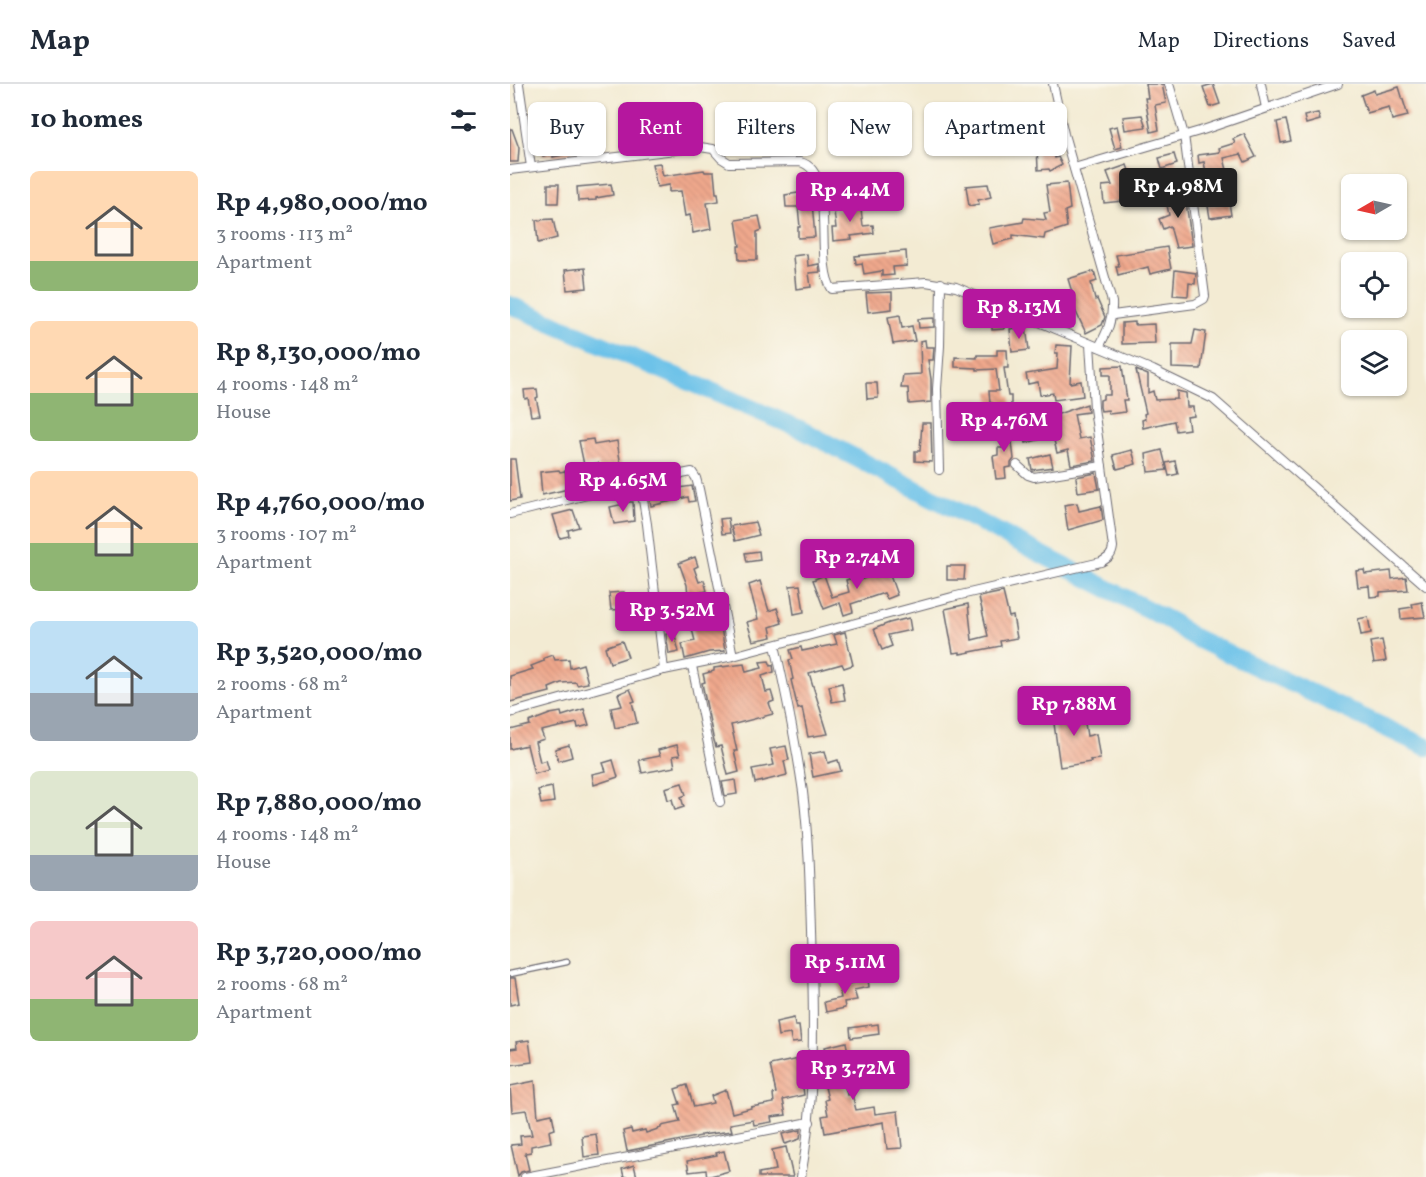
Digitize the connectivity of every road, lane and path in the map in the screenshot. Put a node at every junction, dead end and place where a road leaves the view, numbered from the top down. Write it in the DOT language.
graph roads {
  1 [pos="519,84"];
  2 [pos="1053,84"];
  3 [pos="1169,84"];
  4 [pos="1261,84"];
  5 [pos="1338,84"];
  6 [pos="1266,108"];
  7 [pos="1184,135"];
  8 [pos="531,167"];
  9 [pos="1074,168"];
  10 [pos="510,170"];
  11 [pos="941,284"];
  12 [pos="1113,315"];
  13 [pos="1094,346"];
  14 [pos="1017,465"];
  15 [pos="1102,466"];
  16 [pos="939,470"];
  17 [pos="640,482"];
  18 [pos="510,514"];
  19 [pos="1426,586"];
  20 [pos="775,645"];
  21 [pos="733,656"];
  22 [pos="692,666"];
  23 [pos="664,670"];
  24 [pos="510,713"];
  25 [pos="720,801"];
  26 [pos="567,962"];
  27 [pos="510,974"];
  28 [pos="810,1122"];
  29 [pos="525,1177"];
  30 [pos="801,1177"];
  1 -- 8 [label="street"];
  2 -- 9 [label="street"];
  3 -- 7 [label="street"];
  4 -- 6 [label="street"];
  5 -- 6 [label="street"];
  6 -- 7 [label="street"];
  7 -- 9 [label="street"];
  7 -- 12 [label="street"];
  8 -- 10 [label="street"];
  8 -- 11 [label="street"];
  9 -- 12 [label="street"];
  11 -- 13 [label="street"];
  11 -- 16 [label="street"];
  12 -- 13 [label="street"];
  13 -- 15 [label="street"];
  13 -- 19 [label="street"];
  14 -- 15 [label="street"];
  15 -- 20 [label="street"];
  17 -- 18 [label="street"];
  17 -- 21 [label="street"];
  17 -- 23 [label="street"];
  20 -- 21 [label="street"];
  20 -- 28 [label="street"];
  21 -- 22 [label="street"];
  22 -- 23 [label="street"];
  22 -- 25 [label="street"];
  23 -- 24 [label="street"];
  26 -- 27 [label="lane"];
  28 -- 29 [label="street"];
  28 -- 30 [label="street"];
}
